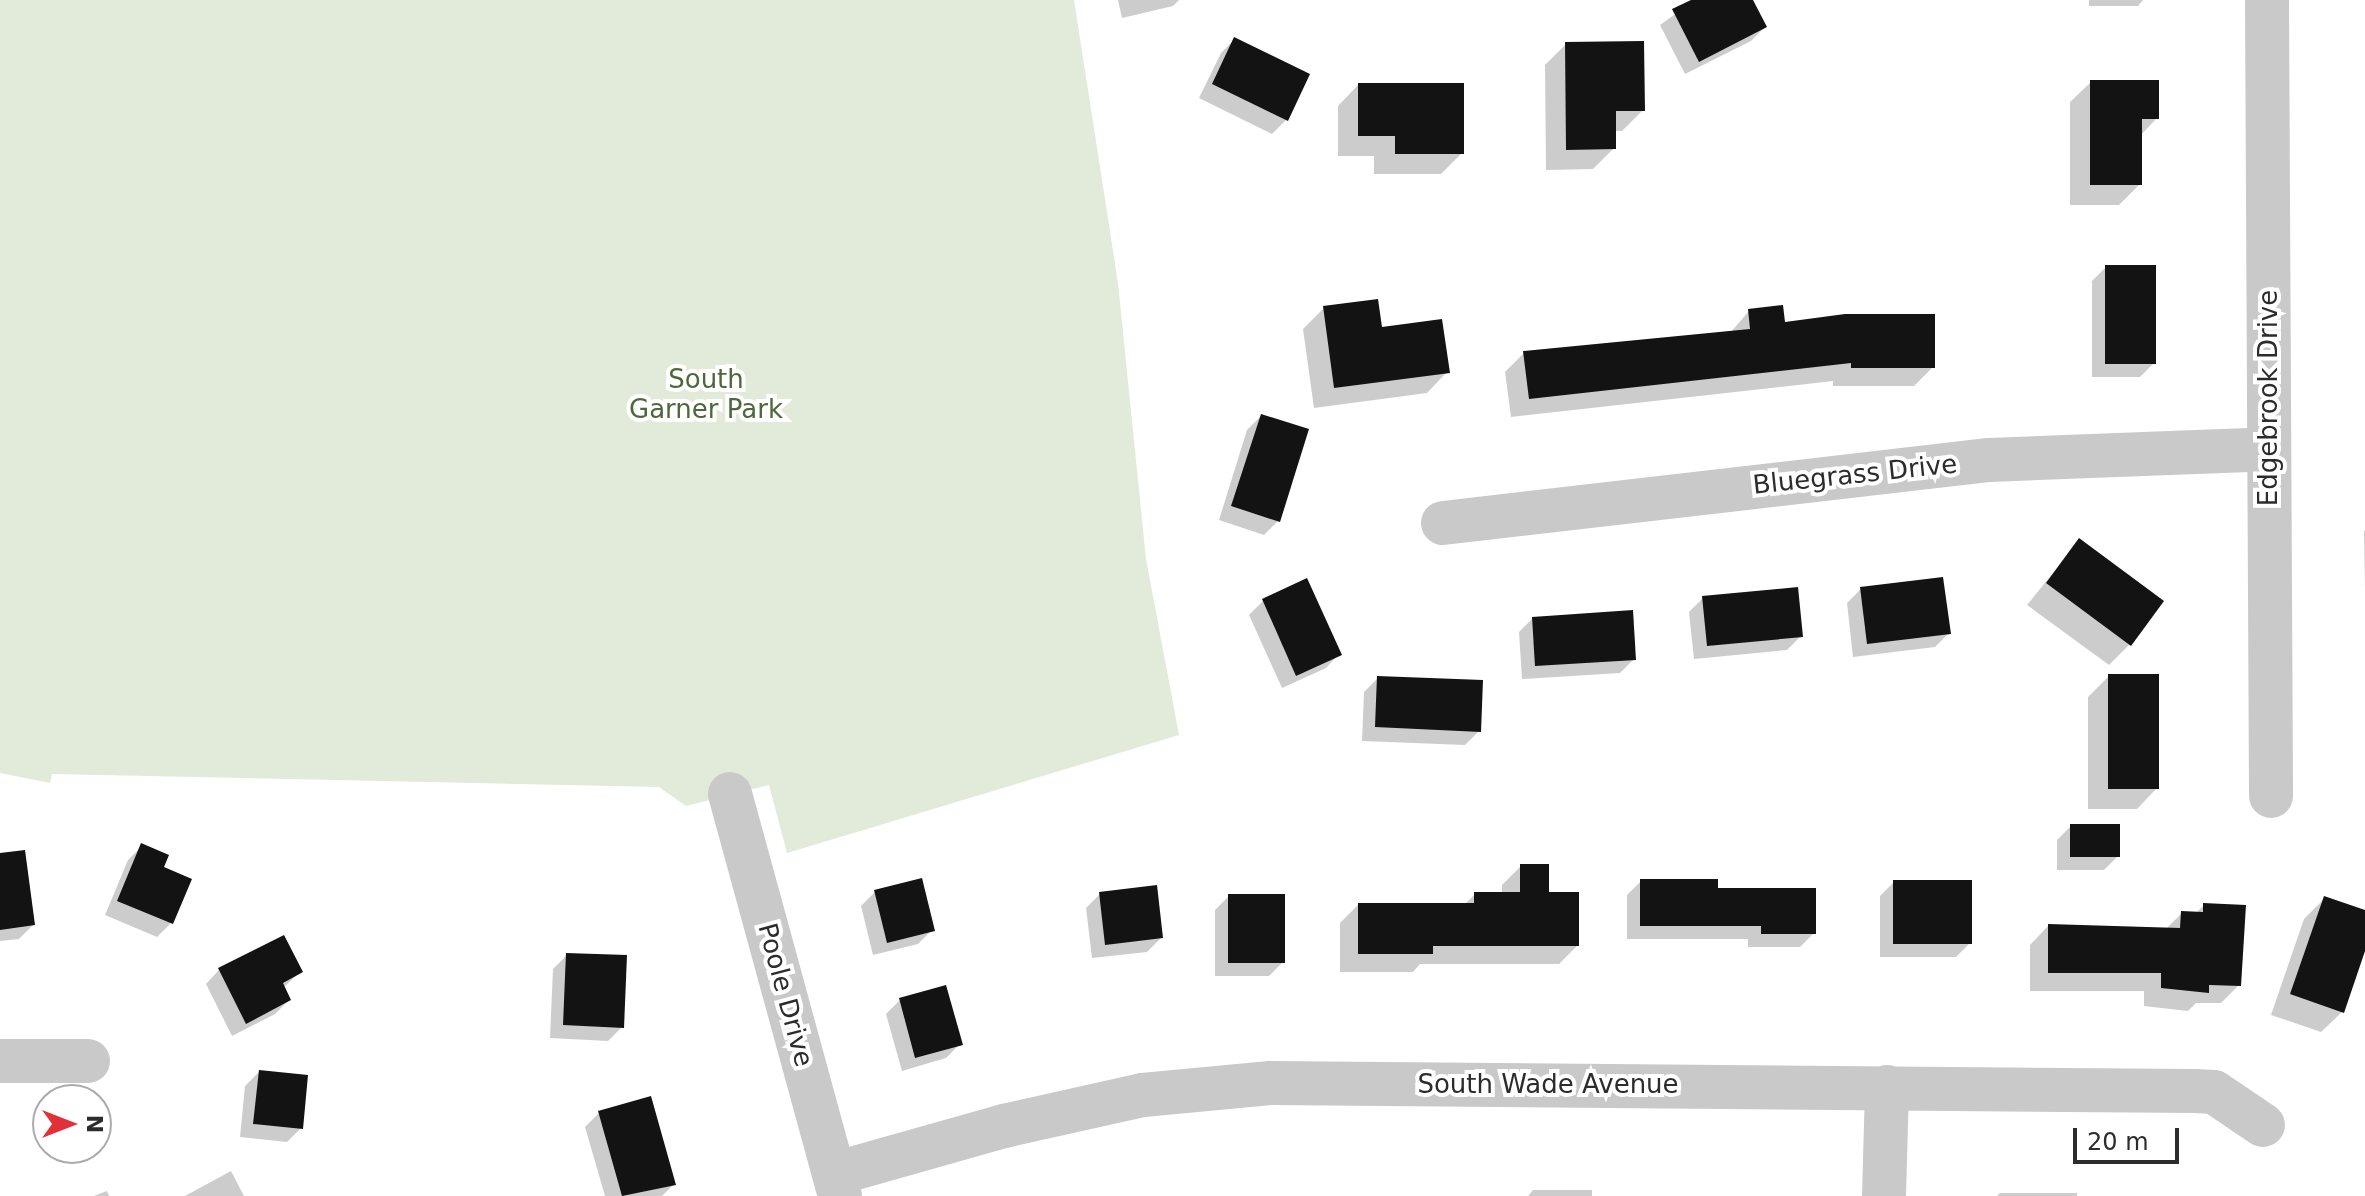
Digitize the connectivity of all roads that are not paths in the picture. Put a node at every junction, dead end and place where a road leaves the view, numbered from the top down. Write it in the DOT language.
graph roads {
  1 [pos="2267,0"];
  2 [pos="2269,449"];
  3 [pos="1443,523"];
  4 [pos="730,794"];
  5 [pos="2271,796"];
  6 [pos="0,1061"];
  7 [pos="88,1061"];
  8 [pos="1887,1087"];
  9 [pos="2263,1125"];
  10 [pos="837,1185"];
  11 [pos="1884,1196"];
  1 -- 2 [label="street, Edgebrook Drive"];
  2 -- 3 [label="street, Bluegrass Drive"];
  2 -- 5 [label="street, Edgebrook Drive"];
  4 -- 10 [label="street, Poole Drive"];
  6 -- 7 [label="street"];
  8 -- 9 [label="street, South Wade Avenue"];
  8 -- 10 [label="street, South Wade Avenue"];
  8 -- 11 [label="street"];
}
